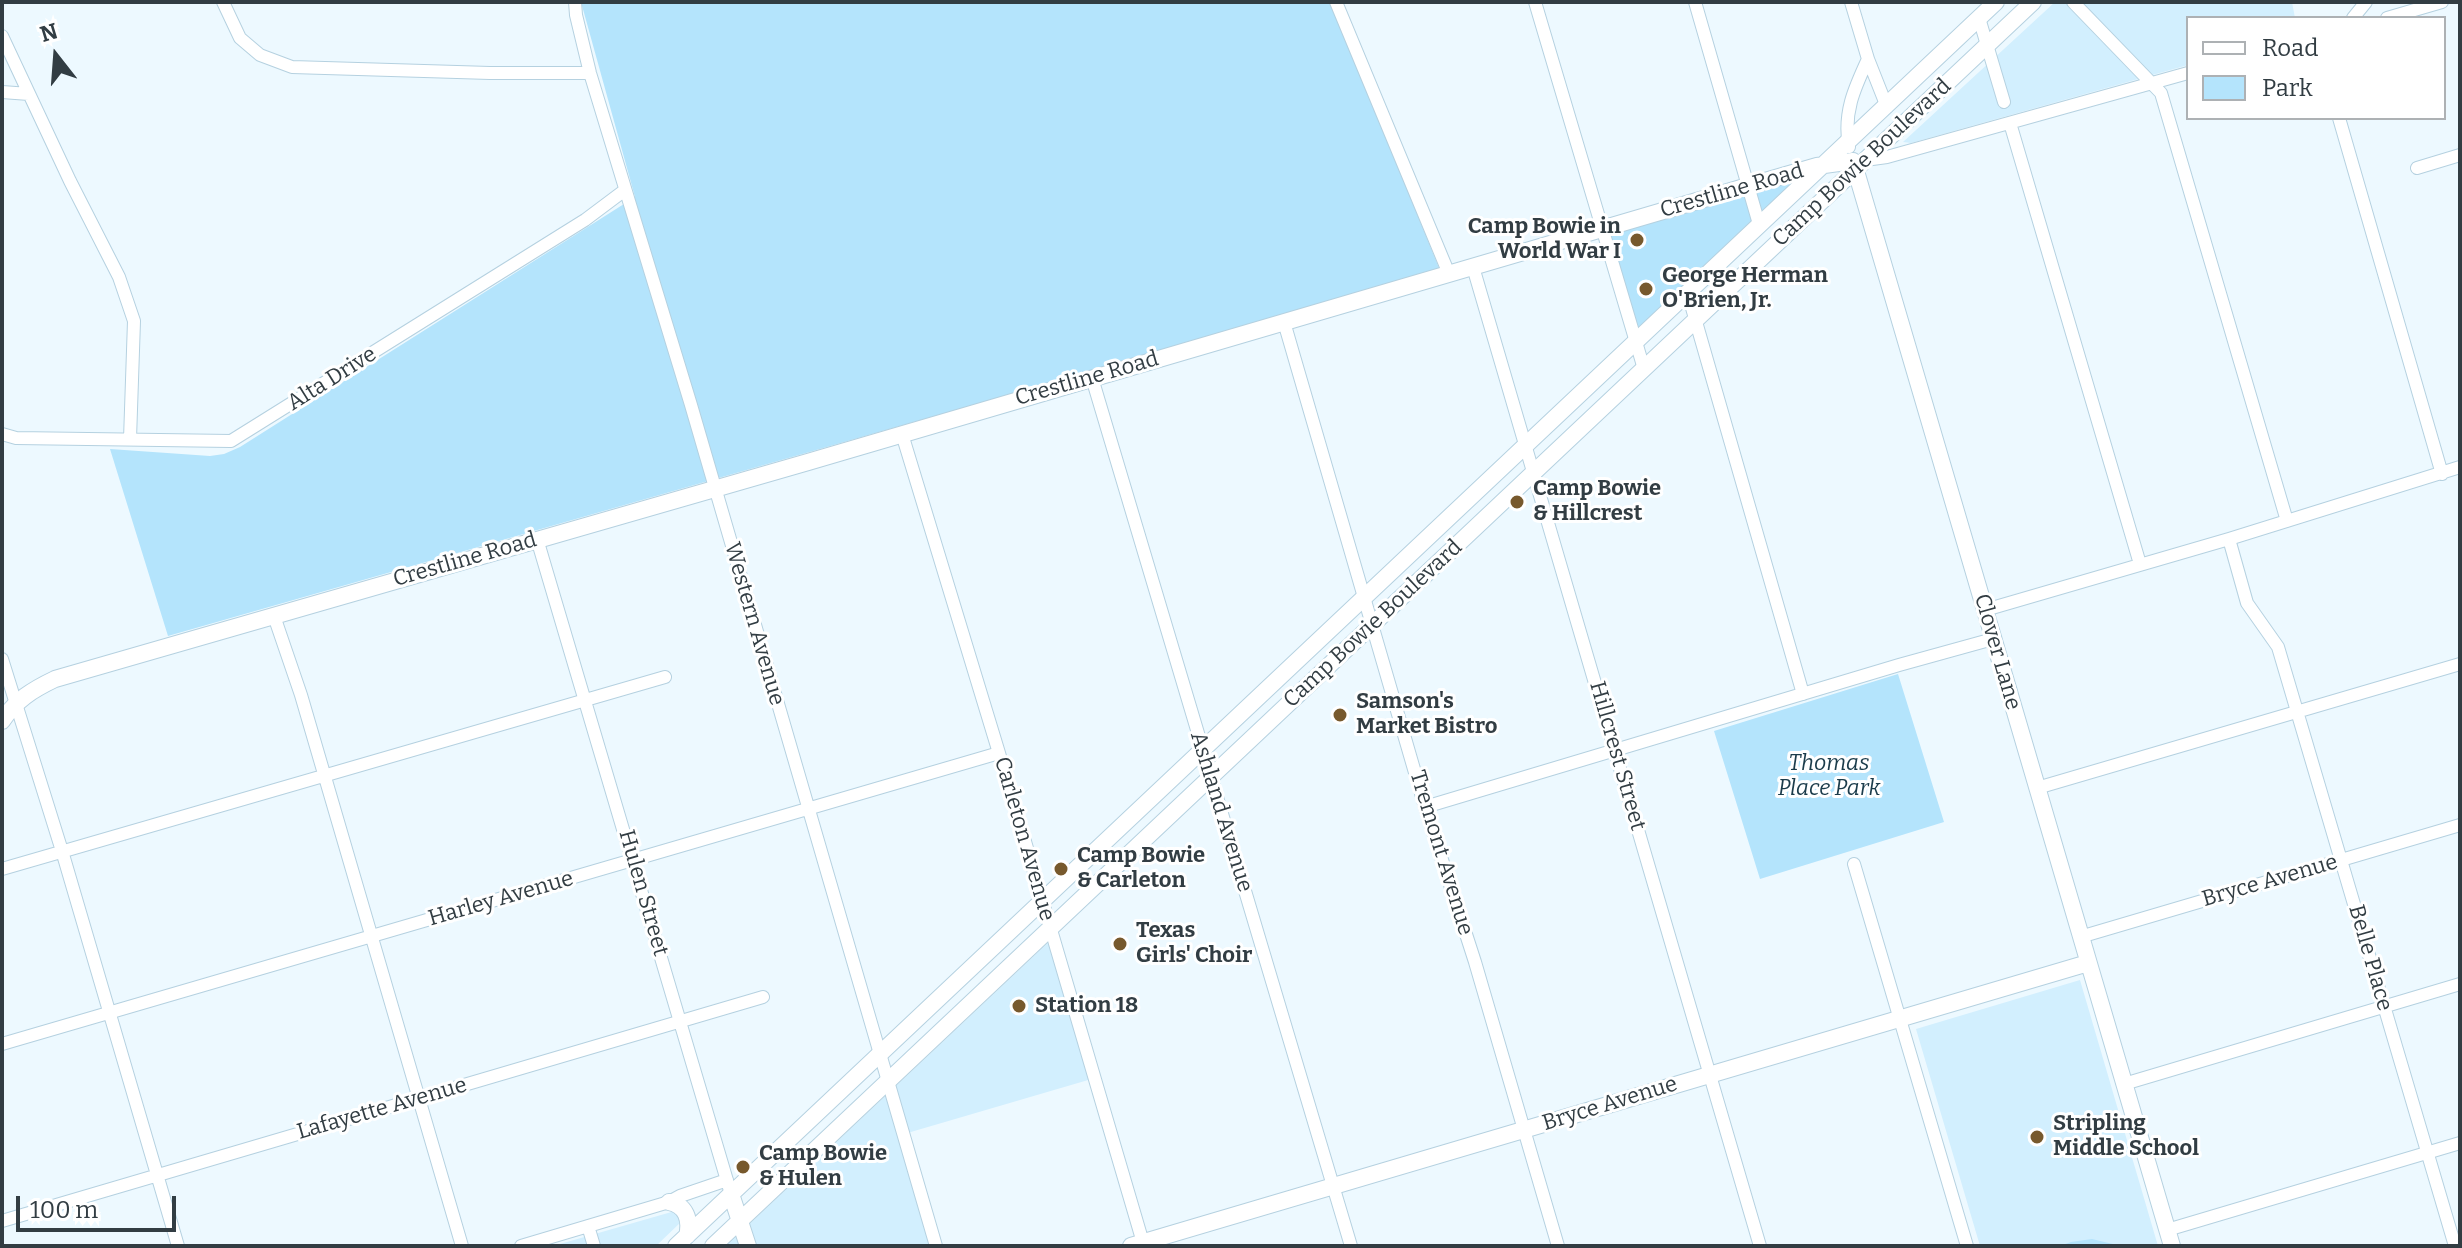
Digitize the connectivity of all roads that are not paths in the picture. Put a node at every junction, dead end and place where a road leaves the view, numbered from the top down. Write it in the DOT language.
graph roads {
  1 [pos="223,2"];
  2 [pos="575,2"];
  3 [pos="1336,2"];
  4 [pos="1535,2"];
  5 [pos="1695,2"];
  6 [pos="1851,2"];
  7 [pos="1996,2"];
  8 [pos="2033,2"];
  9 [pos="2073,2"];
  10 [pos="2442,2"];
  11 [pos="2394,16"];
  12 [pos="1979,18"];
  13 [pos="2,36"];
  14 [pos="1988,45"];
  15 [pos="1868,59"];
  16 [pos="590,73"];
  17 [pos="2186,74"];
  18 [pos="2150,83"];
  19 [pos="2,92"];
  20 [pos="29,94"];
  21 [pos="2004,102"];
  22 [pos="1887,107"];
  23 [pos="2340,120"];
  24 [pos="2010,123"];
  25 [pos="1848,143"];
  26 [pos="2460,155"];
  27 [pos="1858,164"];
  28 [pos="1824,165"];
  29 [pos="2417,168"];
  30 [pos="1748,186"];
  31 [pos="625,190"];
  32 [pos="1759,224"];
  33 [pos="1601,229"];
  34 [pos="1473,267"];
  35 [pos="1449,274"];
  36 [pos="1688,294"];
  37 [pos="1695,321"];
  38 [pos="1284,322"];
  39 [pos="1636,343"];
  40 [pos="1644,369"];
  41 [pos="1092,378"];
  42 [pos="2,434"];
  43 [pos="902,434"];
  44 [pos="130,439"];
  45 [pos="1526,445"];
  46 [pos="2460,467"];
  47 [pos="1534,473"];
  48 [pos="2442,474"];
  49 [pos="714,489"];
  50 [pos="2287,521"];
  51 [pos="537,539"];
  52 [pos="2229,539"];
  53 [pos="2140,564"];
  54 [pos="1365,597"];
  55 [pos="1985,610"];
  56 [pos="274,616"];
  57 [pos="1372,624"];
  58 [pos="1993,639"];
  59 [pos="2,659"];
  60 [pos="2460,664"];
  61 [pos="665,677"];
  62 [pos="1803,694"];
  63 [pos="586,700"];
  64 [pos="15,702"];
  65 [pos="2298,712"];
  66 [pos="2,721"];
  67 [pos="1202,749"];
  68 [pos="1615,749"];
  69 [pos="999,753"];
  70 [pos="324,775"];
  71 [pos="1211,777"];
  72 [pos="2037,788"];
  73 [pos="1425,807"];
  74 [pos="808,809"];
  75 [pos="2460,825"];
  76 [pos="62,851"];
  77 [pos="2341,860"];
  78 [pos="634,861"];
  79 [pos="1854,864"];
  80 [pos="2,869"];
  81 [pos="1043,901"];
  82 [pos="1051,929"];
  83 [pos="372,937"];
  84 [pos="2080,937"];
  85 [pos="2088,963"];
  86 [pos="964,975"];
  87 [pos="2460,984"];
  88 [pos="982,992"];
  89 [pos="763,997"];
  90 [pos="2384,1007"];
  91 [pos="109,1011"];
  92 [pos="1900,1019"];
  93 [pos="680,1023"];
  94 [pos="2,1044"];
  95 [pos="879,1054"];
  96 [pos="1710,1075"];
  97 [pos="888,1080"];
  98 [pos="2124,1084"];
  99 [pos="419,1098"];
  100 [pos="1524,1130"];
  101 [pos="2460,1143"];
  102 [pos="2428,1152"];
  103 [pos="157,1175"];
  104 [pos="1333,1186"];
  105 [pos="729,1187"];
  106 [pos="669,1202"];
  107 [pos="2,1221"];
  108 [pos="740,1221"];
  109 [pos="588,1226"];
  110 [pos="2169,1238"];
  111 [pos="682,1241"];
  112 [pos="1140,1245"];
  113 [pos="178,1246"];
  114 [pos="462,1246"];
  115 [pos="521,1246"];
  116 [pos="594,1246"];
  117 [pos="713,1246"];
  118 [pos="748,1246"];
  119 [pos="936,1246"];
  120 [pos="1351,1246"];
  121 [pos="1558,1246"];
  122 [pos="1760,1246"];
  123 [pos="1967,1246"];
  124 [pos="2455,1246"];
  1 -- 16 [label="street"];
  2 -- 16 [label="street, Western Avenue"];
  3 -- 35 [label="street"];
  4 -- 33 [label="street"];
  5 -- 30 [label="street"];
  6 -- 15 [label="street"];
  7 -- 12 [label="street, Camp Bowie Boulevard"];
  8 -- 14 [label="street, Camp Bowie Boulevard"];
  9 -- 18 [label="street"];
  10 -- 11 [label="street"];
  12 -- 14 [label="street"];
  12 -- 22 [label="street, Camp Bowie Boulevard"];
  13 -- 20 [label="street"];
  14 -- 21 [label="street"];
  14 -- 27 [label="street, Camp Bowie Boulevard"];
  15 -- 22 [label="street"];
  15 -- 25 [label="street, Clover Lane"];
  16 -- 31 [label="street, Western Avenue"];
  17 -- 18 [label="street, Crestline Road"];
  18 -- 24 [label="street, Crestline Road"];
  18 -- 50 [label="street"];
  19 -- 20 [label="street"];
  20 -- 44 [label="street"];
  22 -- 25 [label="street, Camp Bowie Boulevard"];
  23 -- 48 [label="street"];
  24 -- 27 [label="street, Crestline Road"];
  24 -- 53 [label="street"];
  25 -- 27 [label="street, Clover Lane"];
  25 -- 28 [label="street, Camp Bowie Boulevard"];
  26 -- 29 [label="street"];
  27 -- 28 [label="street, Crestline Road"];
  27 -- 37 [label="street, Camp Bowie Boulevard"];
  27 -- 55 [label="street, Clover Lane"];
  28 -- 30 [label="street, Crestline Road"];
  28 -- 32 [label="street, Camp Bowie Boulevard"];
  30 -- 32 [label="street"];
  30 -- 33 [label="street, Crestline Road"];
  31 -- 44 [label="street, Alta Drive"];
  31 -- 49 [label="street, Western Avenue"];
  32 -- 36 [label="street, Camp Bowie Boulevard"];
  33 -- 34 [label="street, Crestline Road"];
  33 -- 39 [label="street"];
  34 -- 35 [label="street, Crestline Road"];
  34 -- 45 [label="street, Hillcrest Street"];
  35 -- 38 [label="street, Crestline Road"];
  36 -- 37 [label="street"];
  36 -- 39 [label="street, Camp Bowie Boulevard"];
  37 -- 40 [label="street, Camp Bowie Boulevard"];
  37 -- 62 [label="street"];
  38 -- 41 [label="street, Crestline Road"];
  38 -- 54 [label="street, Tremont Avenue"];
  39 -- 40 [label="street"];
  39 -- 45 [label="street, Camp Bowie Boulevard"];
  40 -- 47 [label="street, Camp Bowie Boulevard"];
  41 -- 43 [label="street, Crestline Road"];
  41 -- 67 [label="street, Ashland Avenue"];
  42 -- 44 [label="street, Alta Drive"];
  43 -- 49 [label="street, Crestline Road"];
  43 -- 69 [label="street, Carleton Avenue"];
  45 -- 47 [label="street, Hillcrest Street"];
  45 -- 54 [label="street, Camp Bowie Boulevard"];
  46 -- 48 [label="street"];
  47 -- 57 [label="street, Camp Bowie Boulevard"];
  47 -- 68 [label="street, Hillcrest Street"];
  48 -- 50 [label="street"];
  49 -- 51 [label="street, Crestline Road"];
  49 -- 74 [label="street, Western Avenue"];
  50 -- 52 [label="street"];
  51 -- 56 [label="street, Crestline Road"];
  51 -- 63 [label="street, Hulen Street"];
  52 -- 53 [label="street"];
  52 -- 65 [label="street, Belle Place"];
  53 -- 55 [label="street"];
  54 -- 57 [label="street, Tremont Avenue"];
  54 -- 67 [label="street, Camp Bowie Boulevard"];
  55 -- 58 [label="street, Clover Lane"];
  56 -- 64 [label="street, Crestline Road"];
  56 -- 70 [label="street"];
  57 -- 71 [label="street, Camp Bowie Boulevard"];
  57 -- 73 [label="street, Tremont Avenue"];
  58 -- 62 [label="street"];
  58 -- 72 [label="street, Clover Lane"];
  59 -- 64 [label="street"];
  60 -- 65 [label="street"];
  61 -- 63 [label="street"];
  62 -- 68 [label="street"];
  63 -- 70 [label="street"];
  63 -- 78 [label="street, Hulen Street"];
  64 -- 66 [label="street, Crestline Road"];
  64 -- 76 [label="street"];
  65 -- 72 [label="street"];
  65 -- 77 [label="street, Belle Place"];
  67 -- 71 [label="street, Ashland Avenue"];
  67 -- 81 [label="street, Camp Bowie Boulevard"];
  68 -- 73 [label="street"];
  68 -- 96 [label="street, Hillcrest Street"];
  69 -- 74 [label="street, Harley Avenue"];
  69 -- 81 [label="street, Carleton Avenue"];
  70 -- 76 [label="street"];
  70 -- 83 [label="street"];
  71 -- 82 [label="street, Camp Bowie Boulevard"];
  71 -- 104 [label="street, Ashland Avenue"];
  72 -- 84 [label="street, Clover Lane"];
  73 -- 100 [label="street, Tremont Avenue"];
  74 -- 78 [label="street, Harley Avenue"];
  74 -- 95 [label="street, Western Avenue"];
  75 -- 77 [label="street, Bryce Avenue"];
  76 -- 80 [label="street"];
  76 -- 91 [label="street"];
  77 -- 84 [label="street, Bryce Avenue"];
  77 -- 90 [label="street, Belle Place"];
  78 -- 83 [label="street, Harley Avenue"];
  78 -- 93 [label="street, Hulen Street"];
  79 -- 92 [label="street"];
  81 -- 82 [label="street, Carleton Avenue"];
  81 -- 86 [label="street, Camp Bowie Boulevard"];
  82 -- 88 [label="street, Camp Bowie Boulevard"];
  82 -- 112 [label="street, Carleton Avenue"];
  83 -- 91 [label="street, Harley Avenue"];
  83 -- 99 [label="street"];
  84 -- 85 [label="street, Clover Lane"];
  85 -- 92 [label="street, Bryce Avenue"];
  85 -- 98 [label="street, Clover Lane"];
  86 -- 88 [label="street"];
  86 -- 95 [label="street, Camp Bowie Boulevard"];
  87 -- 90 [label="street"];
  88 -- 97 [label="street, Camp Bowie Boulevard"];
  89 -- 93 [label="street, Lafayette Avenue"];
  90 -- 98 [label="street"];
  90 -- 102 [label="street, Belle Place"];
  91 -- 94 [label="street, Harley Avenue"];
  91 -- 103 [label="street"];
  92 -- 96 [label="street, Bryce Avenue"];
  92 -- 123 [label="street"];
  93 -- 99 [label="street, Lafayette Avenue"];
  93 -- 105 [label="street, Hulen Street"];
  95 -- 97 [label="street, Western Avenue"];
  95 -- 105 [label="street, Camp Bowie Boulevard"];
  96 -- 100 [label="street, Bryce Avenue"];
  96 -- 122 [label="street, Hillcrest Street"];
  97 -- 108 [label="street, Camp Bowie Boulevard"];
  97 -- 119 [label="street, Western Avenue"];
  98 -- 110 [label="street, Clover Lane"];
  99 -- 103 [label="street, Lafayette Avenue"];
  99 -- 114 [label="street"];
  100 -- 104 [label="street, Bryce Avenue"];
  100 -- 121 [label="street, Tremont Avenue"];
  101 -- 102 [label="street"];
  102 -- 110 [label="street"];
  102 -- 124 [label="street, Belle Place"];
  103 -- 107 [label="street, Lafayette Avenue"];
  103 -- 113 [label="street"];
  104 -- 112 [label="street, Bryce Avenue"];
  104 -- 120 [label="street, Ashland Avenue"];
  105 -- 106 [label="street"];
  105 -- 108 [label="street, Hulen Street"];
  105 -- 111 [label="street, Camp Bowie Boulevard"];
  106 -- 109 [label="street"];
  106 -- 111 [label="street"];
  108 -- 117 [label="street, Camp Bowie Boulevard"];
  108 -- 118 [label="street, Hulen Street"];
  109 -- 115 [label="street"];
  109 -- 116 [label="street"];
}
